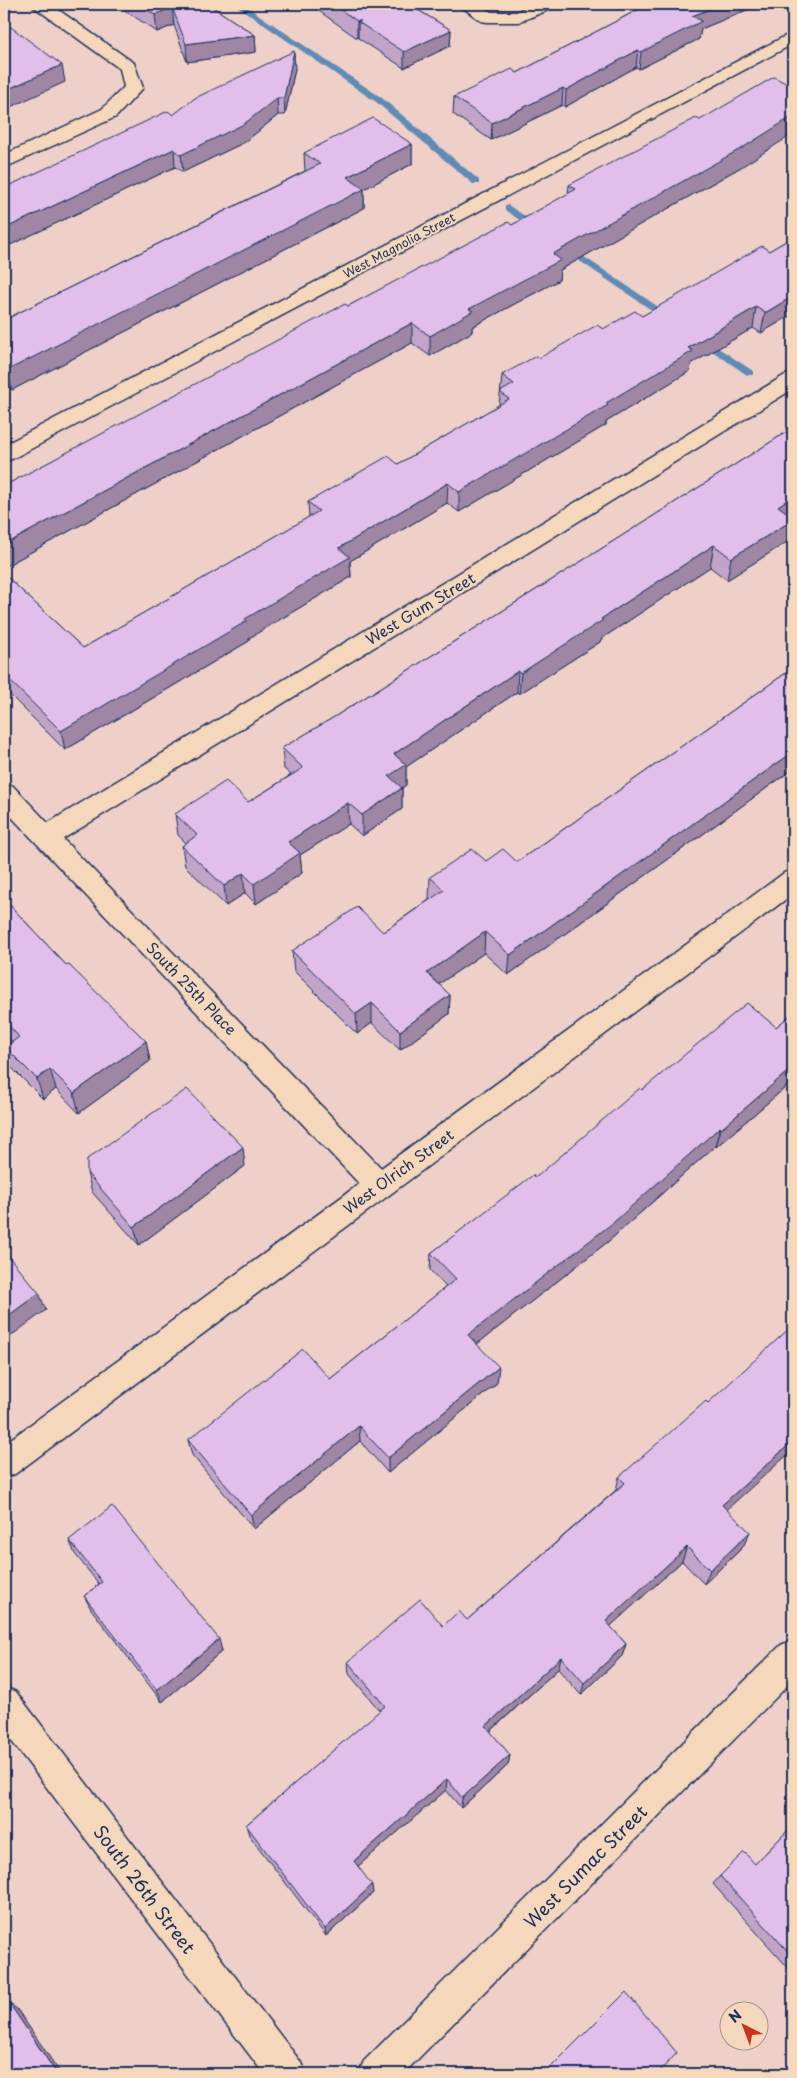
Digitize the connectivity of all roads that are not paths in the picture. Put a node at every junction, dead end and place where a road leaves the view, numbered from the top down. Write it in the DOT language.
graph roads {
  1 [pos="39,4"];
  2 [pos="466,4"];
  3 [pos="547,4"];
  4 [pos="793,37"];
  5 [pos="4,162"];
  6 [pos="793,380"];
  7 [pos="4,454"];
  8 [pos="4,793"];
  9 [pos="47,836"];
  10 [pos="793,880"];
  11 [pos="379,1185"];
  12 [pos="4,1463"];
  13 [pos="793,1658"];
  14 [pos="4,1704"];
  15 [pos="287,2074"];
  16 [pos="378,2074"];
  1 -- 5 [label="street"];
  2 -- 3 [label="street"];
  4 -- 7 [label="street, West Magnolia Street"];
  6 -- 9 [label="street, West Gum Street"];
  8 -- 9 [label="street, South 25th Place"];
  9 -- 11 [label="street, South 25th Place"];
  10 -- 11 [label="street, West Olrich Street"];
  11 -- 12 [label="street, West Olrich Street"];
  13 -- 16 [label="street, West Sumac Street"];
  14 -- 15 [label="street, South 26th Street"];
}
